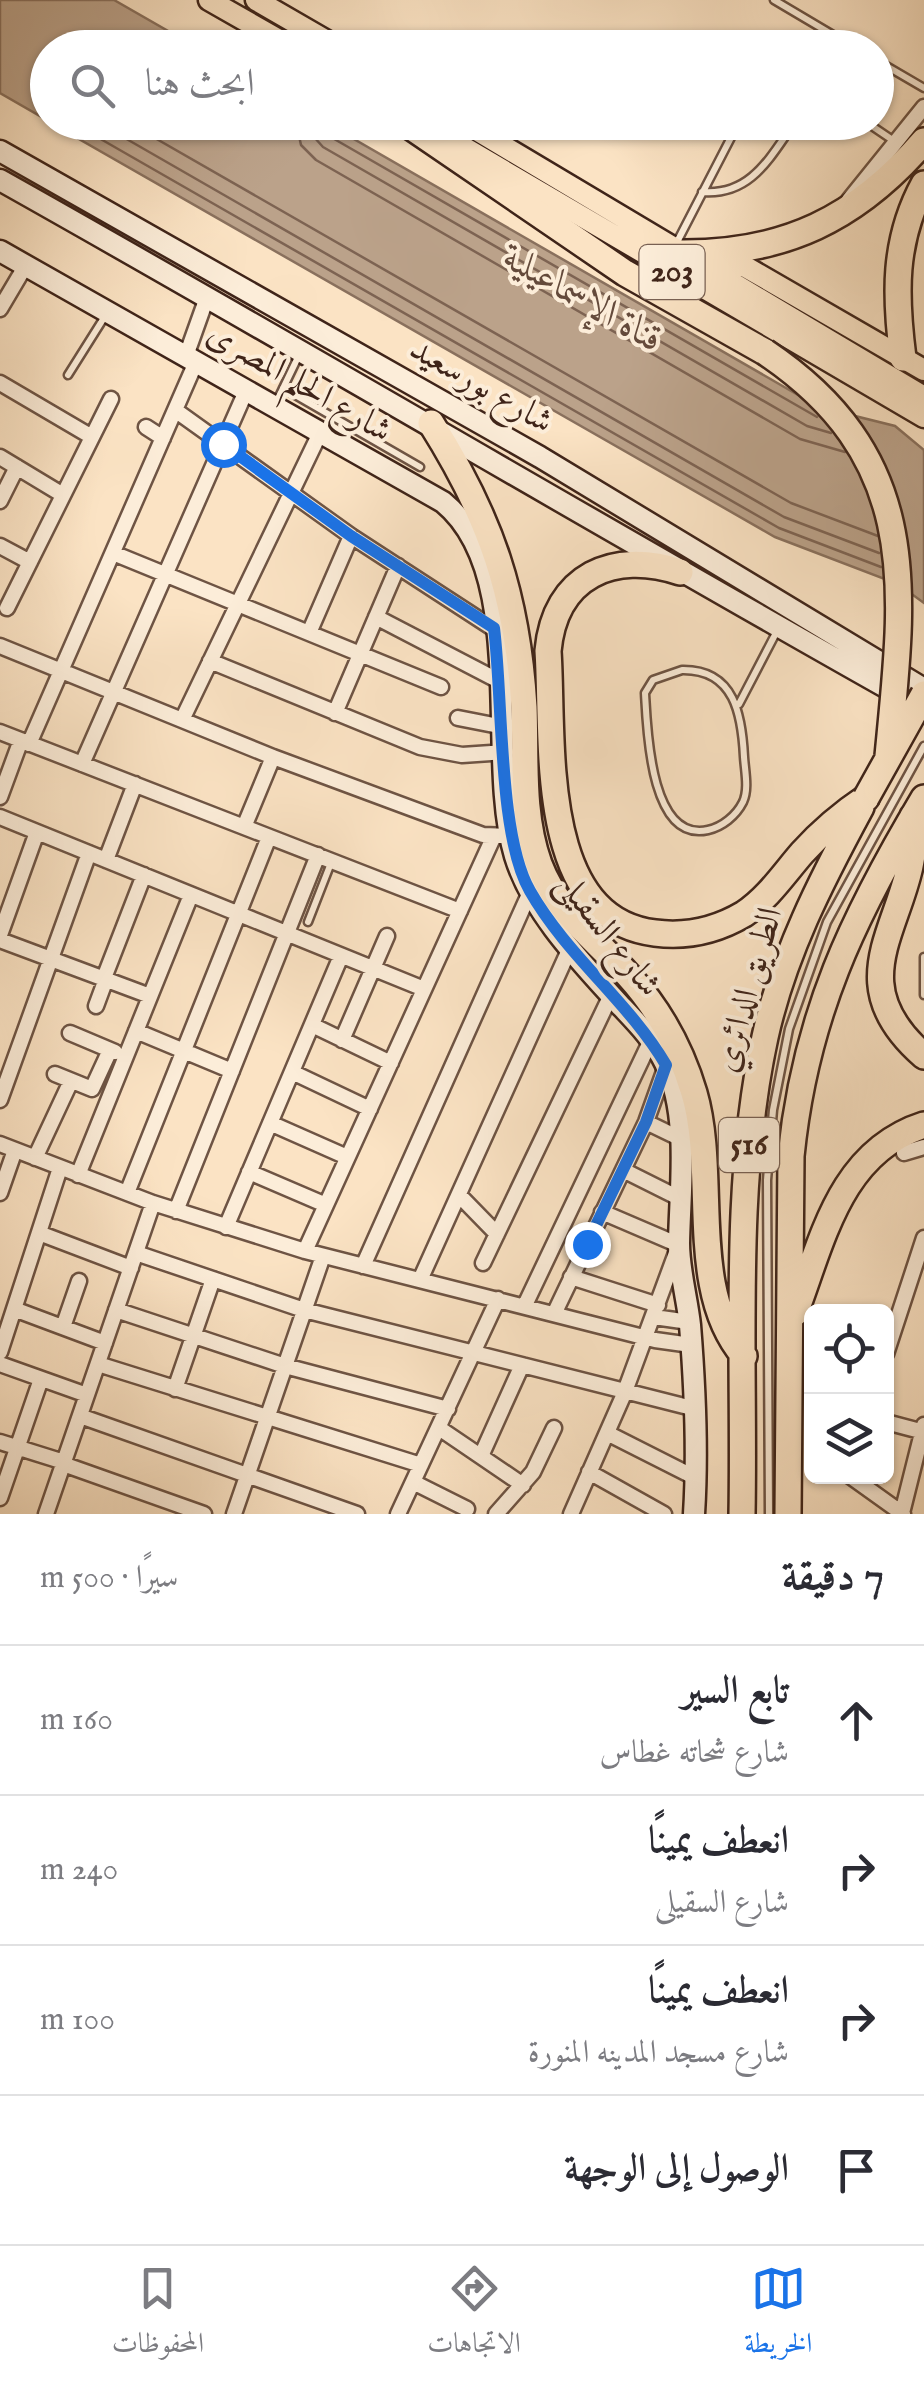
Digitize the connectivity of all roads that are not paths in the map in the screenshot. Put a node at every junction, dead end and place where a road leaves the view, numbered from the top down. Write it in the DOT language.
graph roads {
  1 [pos="209,0"];
  2 [pos="256,0"];
  3 [pos="774,0"];
  4 [pos="262,30"];
  5 [pos="307,30"];
  6 [pos="825,30"];
  7 [pos="894,70"];
  8 [pos="924,88"];
  9 [pos="924,107"];
  10 [pos="431,140"];
  11 [pos="453,140"];
  12 [pos="494,140"];
  13 [pos="729,140"];
  14 [pos="779,140"];
  15 [pos="892,140"];
  16 [pos="924,141"];
  17 [pos="895,142"];
  18 [pos="0,151"];
  19 [pos="0,180"];
  20 [pos="924,184"];
  21 [pos="702,192"];
  22 [pos="838,217"];
  23 [pos="0,250"];
  24 [pos="685,256"];
  25 [pos="26,266"];
  26 [pos="206,300"];
  27 [pos="0,309"];
  28 [pos="108,312"];
  29 [pos="300,352"];
  30 [pos="191,359"];
  31 [pos="914,364"];
  32 [pos="68,374"];
  33 [pos="0,383"];
  34 [pos="246,391"];
  35 [pos="278,397"];
  36 [pos="924,397"];
  37 [pos="111,400"];
  38 [pos="175,410"];
  39 [pos="924,417"];
  40 [pos="431,423"];
  41 [pos="146,427"];
  42 [pos="320,433"];
  43 [pos="92,438"];
  44 [pos="163,438"];
  45 [pos="223,444"];
  46 [pos="0,457"];
  47 [pos="17,467"];
  48 [pos="420,467"];
  49 [pos="291,493"];
  50 [pos="64,495"];
  51 [pos="0,501"];
  52 [pos="351,536"];
  53 [pos="0,546"];
  54 [pos="112,553"];
  55 [pos="30,562"];
  56 [pos="398,566"];
  57 [pos="680,572"];
  58 [pos="166,574"];
  59 [pos="238,604"];
  60 [pos="7,608"];
  61 [pos="791,608"];
  62 [pos="376,617"];
  63 [pos="494,628"];
  64 [pos="779,628"];
  65 [pos="309,634"];
  66 [pos="3,648"];
  67 [pos="360,654"];
  68 [pos="210,661"];
  69 [pos="0,665"];
  70 [pos="61,671"];
  71 [pos="501,682"];
  72 [pos="441,687"];
  73 [pos="114,692"];
  74 [pos="924,692"];
  75 [pos="738,705"];
  76 [pos="924,708"];
  77 [pos="336,713"];
  78 [pos="458,718"];
  79 [pos="182,720"];
  80 [pos="504,727"];
  81 [pos="0,732"];
  82 [pos="25,742"];
  83 [pos="924,746"];
  84 [pos="506,752"];
  85 [pos="888,756"];
  86 [pos="273,757"];
  87 [pos="82,764"];
  88 [pos="135,784"];
  89 [pos="0,797"];
  90 [pos="877,803"];
  91 [pos="919,807"];
  92 [pos="0,817"];
  93 [pos="244,827"];
  94 [pos="37,832"];
  95 [pos="269,836"];
  96 [pos="502,837"];
  97 [pos="89,854"];
  98 [pos="325,858"];
  99 [pos="106,860"];
  100 [pos="144,876"];
  101 [pos="530,892"];
  102 [pos="191,894"];
  103 [pos="460,910"];
  104 [pos="238,914"];
  105 [pos="308,922"];
  106 [pos="287,934"];
  107 [pos="387,936"];
  108 [pos="0,937"];
  109 [pos="570,948"];
  110 [pos="342,956"];
  111 [pos="924,957"];
  112 [pos="51,959"];
  113 [pos="373,969"];
  114 [pos="105,979"];
  115 [pos="923,985"];
  116 [pos="424,990"];
  117 [pos="611,995"];
  118 [pos="924,995"];
  119 [pos="150,996"];
  120 [pos="96,1006"];
  121 [pos="312,1025"];
  122 [pos="136,1031"];
  123 [pos="70,1032"];
  124 [pos="342,1040"];
  125 [pos="652,1040"];
  126 [pos="110,1050"];
  127 [pos="184,1051"];
  128 [pos="924,1056"];
  129 [pos="125,1057"];
  130 [pos="390,1062"];
  131 [pos="666,1065"];
  132 [pos="232,1071"];
  133 [pos="292,1072"];
  134 [pos="55,1074"];
  135 [pos="72,1081"];
  136 [pos="0,1100"];
  137 [pos="370,1108"];
  138 [pos="646,1122"];
  139 [pos="270,1123"];
  140 [pos="924,1124"];
  141 [pos="679,1138"];
  142 [pos="7,1147"];
  143 [pos="924,1147"];
  144 [pos="904,1153"];
  145 [pos="347,1157"];
  146 [pos="35,1158"];
  147 [pos="60,1168"];
  148 [pos="622,1170"];
  149 [pos="250,1172"];
  150 [pos="78,1175"];
  151 [pos="0,1193"];
  152 [pos="128,1194"];
  153 [pos="459,1195"];
  154 [pos="683,1200"];
  155 [pos="153,1203"];
  156 [pos="326,1205"];
  157 [pos="176,1211"];
  158 [pos="602,1212"];
  159 [pos="226,1228"];
  160 [pos="39,1233"];
  161 [pos="497,1234"];
  162 [pos="924,1238"];
  163 [pos="679,1245"];
  164 [pos="305,1251"];
  165 [pos="323,1256"];
  166 [pos="134,1260"];
  167 [pos="483,1262"];
  168 [pos="363,1266"];
  169 [pos="571,1277"];
  170 [pos="79,1280"];
  171 [pos="213,1280"];
  172 [pos="420,1280"];
  173 [pos="498,1299"];
  174 [pos="525,1305"];
  175 [pos="14,1309"];
  176 [pos="116,1310"];
  177 [pos="304,1310"];
  178 [pos="656,1311"];
  179 [pos="554,1312"];
  180 [pos="690,1322"];
  181 [pos="63,1327"];
  182 [pos="894,1330"];
  183 [pos="788,1332"];
  184 [pos="194,1336"];
  185 [pos="646,1338"];
  186 [pos="105,1343"];
  187 [pos="691,1344"];
  188 [pos="0,1352"];
  189 [pos="474,1353"];
  190 [pos="744,1356"];
  191 [pos="0,1364"];
  192 [pos="98,1364"];
  193 [pos="522,1365"];
  194 [pos="285,1366"];
  195 [pos="41,1379"];
  196 [pos="175,1389"];
  197 [pos="624,1394"];
  198 [pos="87,1395"];
  199 [pos="692,1408"];
  200 [pos="448,1409"];
  201 [pos="80,1416"];
  202 [pos="267,1418"];
  203 [pos="894,1423"];
  204 [pos="439,1428"];
  205 [pos="554,1428"];
  206 [pos="924,1429"];
  207 [pos="607,1433"];
  208 [pos="0,1442"];
  209 [pos="18,1447"];
  210 [pos="481,1456"];
  211 [pos="64,1463"];
  212 [pos="421,1465"];
  213 [pos="590,1472"];
  214 [pos="247,1476"];
  215 [pos="696,1478"];
  216 [pos="414,1482"];
  217 [pos="860,1484"];
  218 [pos="523,1485"];
  219 [pos="0,1498"];
  220 [pos="467,1509"];
  221 [pos="48,1514"];
  222 [pos="204,1514"];
  223 [pos="234,1514"];
  224 [pos="356,1514"];
  225 [pos="398,1514"];
  226 [pos="496,1514"];
  227 [pos="571,1514"];
  228 [pos="664,1514"];
  229 [pos="694,1514"];
  230 [pos="742,1514"];
  231 [pos="770,1514"];
  232 [pos="788,1514"];
  233 [pos="902,1514"];
  1 -- 4 [label="main road"];
  2 -- 5 [label="main road"];
  3 -- 6 [label="lane"];
  7 -- 8 [label="lane"];
  9 -- 17 [label="street"];
  10 -- 85 [label="highway, bridge"];
  11 -- 39 [label="main road, 203"];
  12 -- 24 [label="main road, 203"];
  13 -- 21 [label="lane"];
  14 -- 21 [label="lane"];
  15 -- 17 [label="lane"];
  16 -- 22 [label="highway"];
  17 -- 22 [label="street"];
  18 -- 61 [label="main road, شارع بورسعيد"];
  19 -- 26 [label="main road, شارع بورسعيد"];
  20 -- 31 [label="highway"];
  21 -- 24 [label="lane"];
  22 -- 24 [label="highway"];
  23 -- 25 [label="main road, شارع الحلم المصرى"];
  24 -- 31 [label="main road"];
  24 -- 36 [label="main road, 203"];
  25 -- 27 [label="street"];
  25 -- 28 [label="main road, شارع الحلم المصرى"];
  26 -- 29 [label="main road, شارع بورسعيد"];
  26 -- 30 [label="street"];
  28 -- 30 [label="main road, شارع الحلم المصرى"];
  28 -- 32 [label="lane"];
  29 -- 35 [label="lane"];
  29 -- 40 [label="main road, شارع بورسعيد"];
  30 -- 34 [label="main road, شارع الحلم المصرى"];
  30 -- 38 [label="street"];
  33 -- 43 [label="street"];
  34 -- 35 [label="main road, شارع الحلم المصرى"];
  34 -- 45 [label="street"];
  35 -- 42 [label="main road, شارع الحلم المصرى"];
  35 -- 48 [label="lane"];
  37 -- 43 [label="street"];
  38 -- 44 [label="street"];
  38 -- 45 [label="street"];
  40 -- 57 [label="main road, شارع بورسعيد"];
  40 -- 190 [label="highway"];
  41 -- 44 [label="street"];
  42 -- 49 [label="street"];
  42 -- 63 [label="main road, شارع الحلم المصرى"];
  43 -- 50 [label="street"];
  44 -- 54 [label="street"];
  45 -- 49 [label="street"];
  45 -- 58 [label="street"];
  46 -- 47 [label="street"];
  47 -- 50 [label="street"];
  47 -- 51 [label="street"];
  49 -- 52 [label="street"];
  49 -- 59 [label="street"];
  50 -- 55 [label="street"];
  52 -- 56 [label="street"];
  52 -- 65 [label="street"];
  53 -- 55 [label="street"];
  54 -- 58 [label="street"];
  54 -- 70 [label="street"];
  55 -- 60 [label="street"];
  56 -- 62 [label="street"];
  56 -- 63 [label="street"];
  57 -- 64 [label="main road, شارع بورسعيد"];
  57 -- 90 [label="highway"];
  58 -- 59 [label="street"];
  58 -- 73 [label="street"];
  59 -- 65 [label="street"];
  59 -- 68 [label="street"];
  61 -- 64 [label="main road"];
  61 -- 74 [label="main road, شارع بورسعيد"];
  62 -- 67 [label="street"];
  62 -- 71 [label="street"];
  63 -- 71 [label="main road, شارع السقيلى"];
  64 -- 75 [label="lane"];
  64 -- 76 [label="main road, شارع بورسعيد"];
  65 -- 67 [label="street"];
  66 -- 69 [label="street"];
  66 -- 70 [label="street"];
  67 -- 72 [label="street"];
  67 -- 77 [label="street"];
  68 -- 77 [label="street"];
  68 -- 79 [label="street"];
  70 -- 73 [label="street"];
  70 -- 82 [label="street"];
  71 -- 80 [label="main road, شارع السقيلى"];
  73 -- 79 [label="street"];
  73 -- 87 [label="street"];
  74 -- 85 [label="highway, الطريق الدائري / 516, bridge"];
  75 -- 75 [label="lane"];
  77 -- 84 [label="street"];
  78 -- 80 [label="street"];
  79 -- 86 [label="street"];
  80 -- 84 [label="main road, شارع السقيلى"];
  81 -- 82 [label="street"];
  82 -- 87 [label="street"];
  82 -- 89 [label="street"];
  83 -- 90 [label="lane"];
  84 -- 96 [label="main road, شارع السقيلى"];
  85 -- 90 [label="highway, الطريق الدائري / 516, bridge"];
  86 -- 93 [label="street"];
  86 -- 96 [label="street"];
  87 -- 88 [label="street"];
  88 -- 93 [label="street"];
  88 -- 99 [label="street"];
  90 -- 190 [label="highway, الطريق الدائري / 516"];
  90 -- 231 [label="lane"];
  91 -- 128 [label="highway"];
  91 -- 183 [label="highway, الطريق الدائري / 516"];
  92 -- 94 [label="street"];
  93 -- 95 [label="street"];
  94 -- 97 [label="street"];
  94 -- 108 [label="street"];
  95 -- 98 [label="street"];
  95 -- 104 [label="street"];
  96 -- 101 [label="main road, شارع السقيلى"];
  96 -- 103 [label="street"];
  97 -- 99 [label="street"];
  97 -- 112 [label="street"];
  98 -- 103 [label="street"];
  98 -- 105 [label="lane"];
  98 -- 106 [label="street"];
  99 -- 100 [label="street"];
  100 -- 102 [label="street"];
  100 -- 114 [label="street"];
  101 -- 109 [label="main road, شارع السقيلى"];
  101 -- 168 [label="street"];
  102 -- 104 [label="street"];
  102 -- 119 [label="street"];
  103 -- 116 [label="street"];
  104 -- 106 [label="street"];
  104 -- 127 [label="street"];
  106 -- 110 [label="street"];
  106 -- 132 [label="street"];
  107 -- 113 [label="street"];
  108 -- 112 [label="street"];
  109 -- 117 [label="main road, شارع السقيلى"];
  109 -- 153 [label="street"];
  110 -- 113 [label="street"];
  110 -- 121 [label="street"];
  111 -- 115 [label="lane"];
  112 -- 114 [label="street"];
  112 -- 136 [label="street"];
  113 -- 116 [label="street"];
  113 -- 124 [label="street"];
  114 -- 119 [label="street"];
  114 -- 120 [label="street"];
  115 -- 118 [label="lane"];
  116 -- 130 [label="street"];
  117 -- 125 [label="main road, شارع السقيلى"];
  117 -- 161 [label="street"];
  119 -- 122 [label="street"];
  121 -- 124 [label="street"];
  121 -- 133 [label="street"];
  122 -- 127 [label="street"];
  122 -- 129 [label="street"];
  123 -- 126 [label="street"];
  124 -- 130 [label="street"];
  125 -- 131 [label="main road, شارع السقيلى"];
  125 -- 174 [label="street"];
  126 -- 129 [label="street"];
  126 -- 135 [label="street"];
  127 -- 132 [label="street"];
  127 -- 152 [label="street"];
  129 -- 150 [label="street"];
  130 -- 137 [label="street"];
  131 -- 138 [label="street"];
  131 -- 141 [label="main road, شارع السقيلى"];
  132 -- 157 [label="street"];
  133 -- 137 [label="street"];
  133 -- 139 [label="street"];
  134 -- 135 [label="street"];
  135 -- 146 [label="street"];
  137 -- 145 [label="street"];
  138 -- 141 [label="street"];
  138 -- 148 [label="street"];
  139 -- 145 [label="street"];
  139 -- 149 [label="street"];
  140 -- 183 [label="highway"];
  141 -- 154 [label="main road, شارع السقيلى"];
  142 -- 146 [label="street"];
  142 -- 151 [label="street"];
  143 -- 144 [label="street"];
  145 -- 156 [label="street"];
  146 -- 147 [label="street"];
  147 -- 150 [label="street"];
  147 -- 160 [label="street"];
  148 -- 154 [label="street"];
  148 -- 158 [label="street"];
  149 -- 156 [label="street"];
  149 -- 159 [label="street"];
  150 -- 152 [label="street"];
  152 -- 155 [label="street"];
  153 -- 161 [label="street"];
  153 -- 172 [label="street"];
  154 -- 163 [label="main road, شارع السقيلى"];
  155 -- 157 [label="street"];
  155 -- 166 [label="street"];
  156 -- 164 [label="street"];
  157 -- 159 [label="street"];
  158 -- 163 [label="street"];
  158 -- 169 [label="street"];
  159 -- 164 [label="street"];
  160 -- 166 [label="street"];
  160 -- 175 [label="street"];
  161 -- 167 [label="street"];
  162 -- 182 [label="street"];
  163 -- 178 [label="street"];
  163 -- 180 [label="main road, شارع السقيلى"];
  164 -- 165 [label="street"];
  165 -- 168 [label="street"];
  165 -- 177 [label="street"];
  166 -- 171 [label="street"];
  166 -- 176 [label="street"];
  168 -- 172 [label="street"];
  169 -- 178 [label="street"];
  169 -- 179 [label="street"];
  170 -- 181 [label="street"];
  171 -- 177 [label="street"];
  171 -- 184 [label="street"];
  172 -- 173 [label="street"];
  173 -- 174 [label="street"];
  173 -- 189 [label="street"];
  174 -- 179 [label="street"];
  175 -- 181 [label="street"];
  175 -- 188 [label="street"];
  176 -- 184 [label="street"];
  176 -- 186 [label="street"];
  177 -- 189 [label="street"];
  177 -- 194 [label="street"];
  178 -- 180 [label="street"];
  178 -- 185 [label="street"];
  179 -- 185 [label="street"];
  180 -- 187 [label="main road, شارع السقيلى"];
  181 -- 186 [label="street"];
  183 -- 232 [label="highway, الطريق الدائري / 516"];
  184 -- 194 [label="street"];
  184 -- 196 [label="street"];
  185 -- 187 [label="street"];
  185 -- 197 [label="street"];
  186 -- 192 [label="street"];
  187 -- 199 [label="main road, شارع السقيلى"];
  189 -- 193 [label="street"];
  189 -- 200 [label="street"];
  190 -- 230 [label="highway, الطريق الدائري / 516"];
  191 -- 195 [label="street"];
  192 -- 196 [label="street"];
  192 -- 198 [label="street"];
  193 -- 197 [label="street"];
  193 -- 210 [label="street"];
  194 -- 200 [label="street"];
  194 -- 202 [label="street"];
  195 -- 198 [label="street"];
  195 -- 209 [label="street"];
  196 -- 202 [label="street"];
  197 -- 199 [label="street"];
  197 -- 207 [label="street"];
  198 -- 201 [label="street"];
  199 -- 215 [label="main road, شارع السقيلى"];
  200 -- 204 [label="street"];
  201 -- 211 [label="street"];
  201 -- 214 [label="street"];
  202 -- 212 [label="street"];
  202 -- 214 [label="street"];
  203 -- 206 [label="street"];
  204 -- 210 [label="street"];
  204 -- 212 [label="street"];
  205 -- 218 [label="street"];
  206 -- 233 [label="street"];
  207 -- 213 [label="street"];
  207 -- 215 [label="street"];
  208 -- 209 [label="street"];
  209 -- 211 [label="street"];
  209 -- 219 [label="street"];
  210 -- 218 [label="street"];
  211 -- 221 [label="street"];
  211 -- 222 [label="street"];
  212 -- 216 [label="street"];
  213 -- 227 [label="street"];
  213 -- 228 [label="street"];
  214 -- 223 [label="street"];
  214 -- 224 [label="street"];
  215 -- 229 [label="main road, شارع السقيلى"];
  216 -- 220 [label="street"];
  216 -- 225 [label="street"];
  217 -- 233 [label="street"];
  218 -- 226 [label="street"];
}
